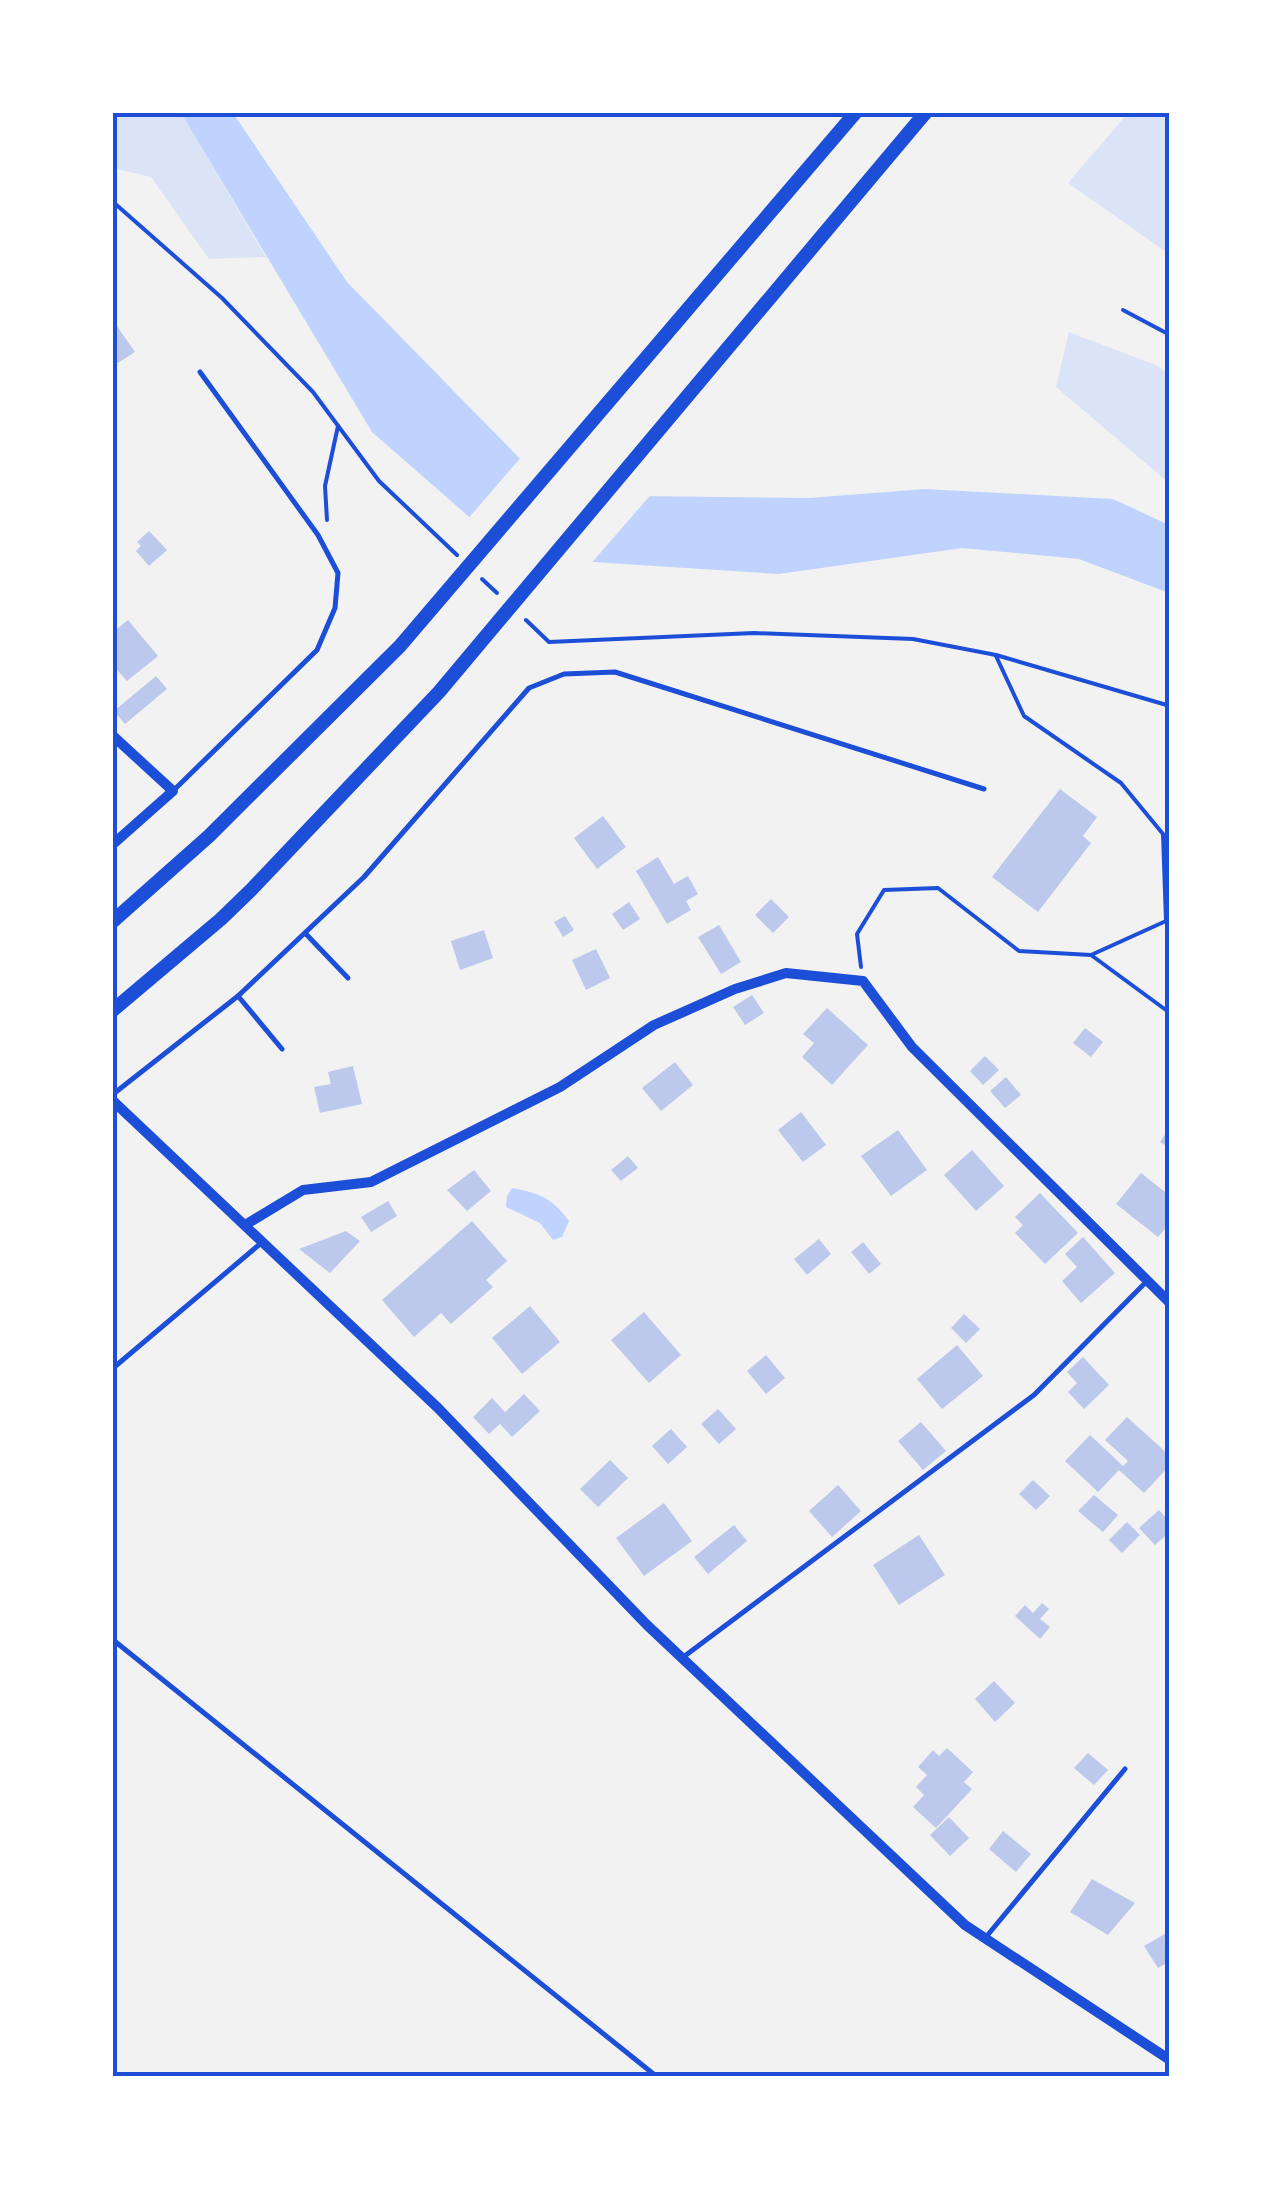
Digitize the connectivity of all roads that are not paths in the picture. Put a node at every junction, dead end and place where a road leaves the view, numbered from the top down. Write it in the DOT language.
graph roads {
  1 [pos="856,112"];
  2 [pos="926,112"];
  3 [pos="200,372"];
  4 [pos="112,734"];
  5 [pos="984,789"];
  6 [pos="172,792"];
  7 [pos="112,846"];
  8 [pos="112,922"];
  9 [pos="304,933"];
  10 [pos="348,978"];
  11 [pos="238,996"];
  12 [pos="112,1012"];
  13 [pos="282,1049"];
  14 [pos="112,1098"];
  15 [pos="245,1225"];
  16 [pos="262,1242"];
  17 [pos="1147,1281"];
  18 [pos="1170,1303"];
  19 [pos="112,1369"];
  20 [pos="112,1639"];
  21 [pos="682,1658"];
  22 [pos="1125,1770"];
  23 [pos="985,1938"];
  24 [pos="1169,2059"];
  25 [pos="656,2076"];
  1 -- 8 [label="main road"];
  2 -- 12 [label="main road"];
  3 -- 6 [label="lane"];
  4 -- 6 [label="street"];
  5 -- 9 [label="lane"];
  6 -- 7 [label="street"];
  9 -- 10 [label="lane"];
  9 -- 11 [label="lane"];
  11 -- 13 [label="lane"];
  11 -- 14 [label="lane"];
  14 -- 15 [label="street"];
  15 -- 16 [label="street"];
  15 -- 17 [label="street"];
  16 -- 19 [label="lane"];
  16 -- 21 [label="street"];
  17 -- 18 [label="street"];
  17 -- 21 [label="lane"];
  20 -- 25 [label="lane"];
  21 -- 23 [label="street"];
  22 -- 23 [label="lane"];
  23 -- 24 [label="street"];
}
